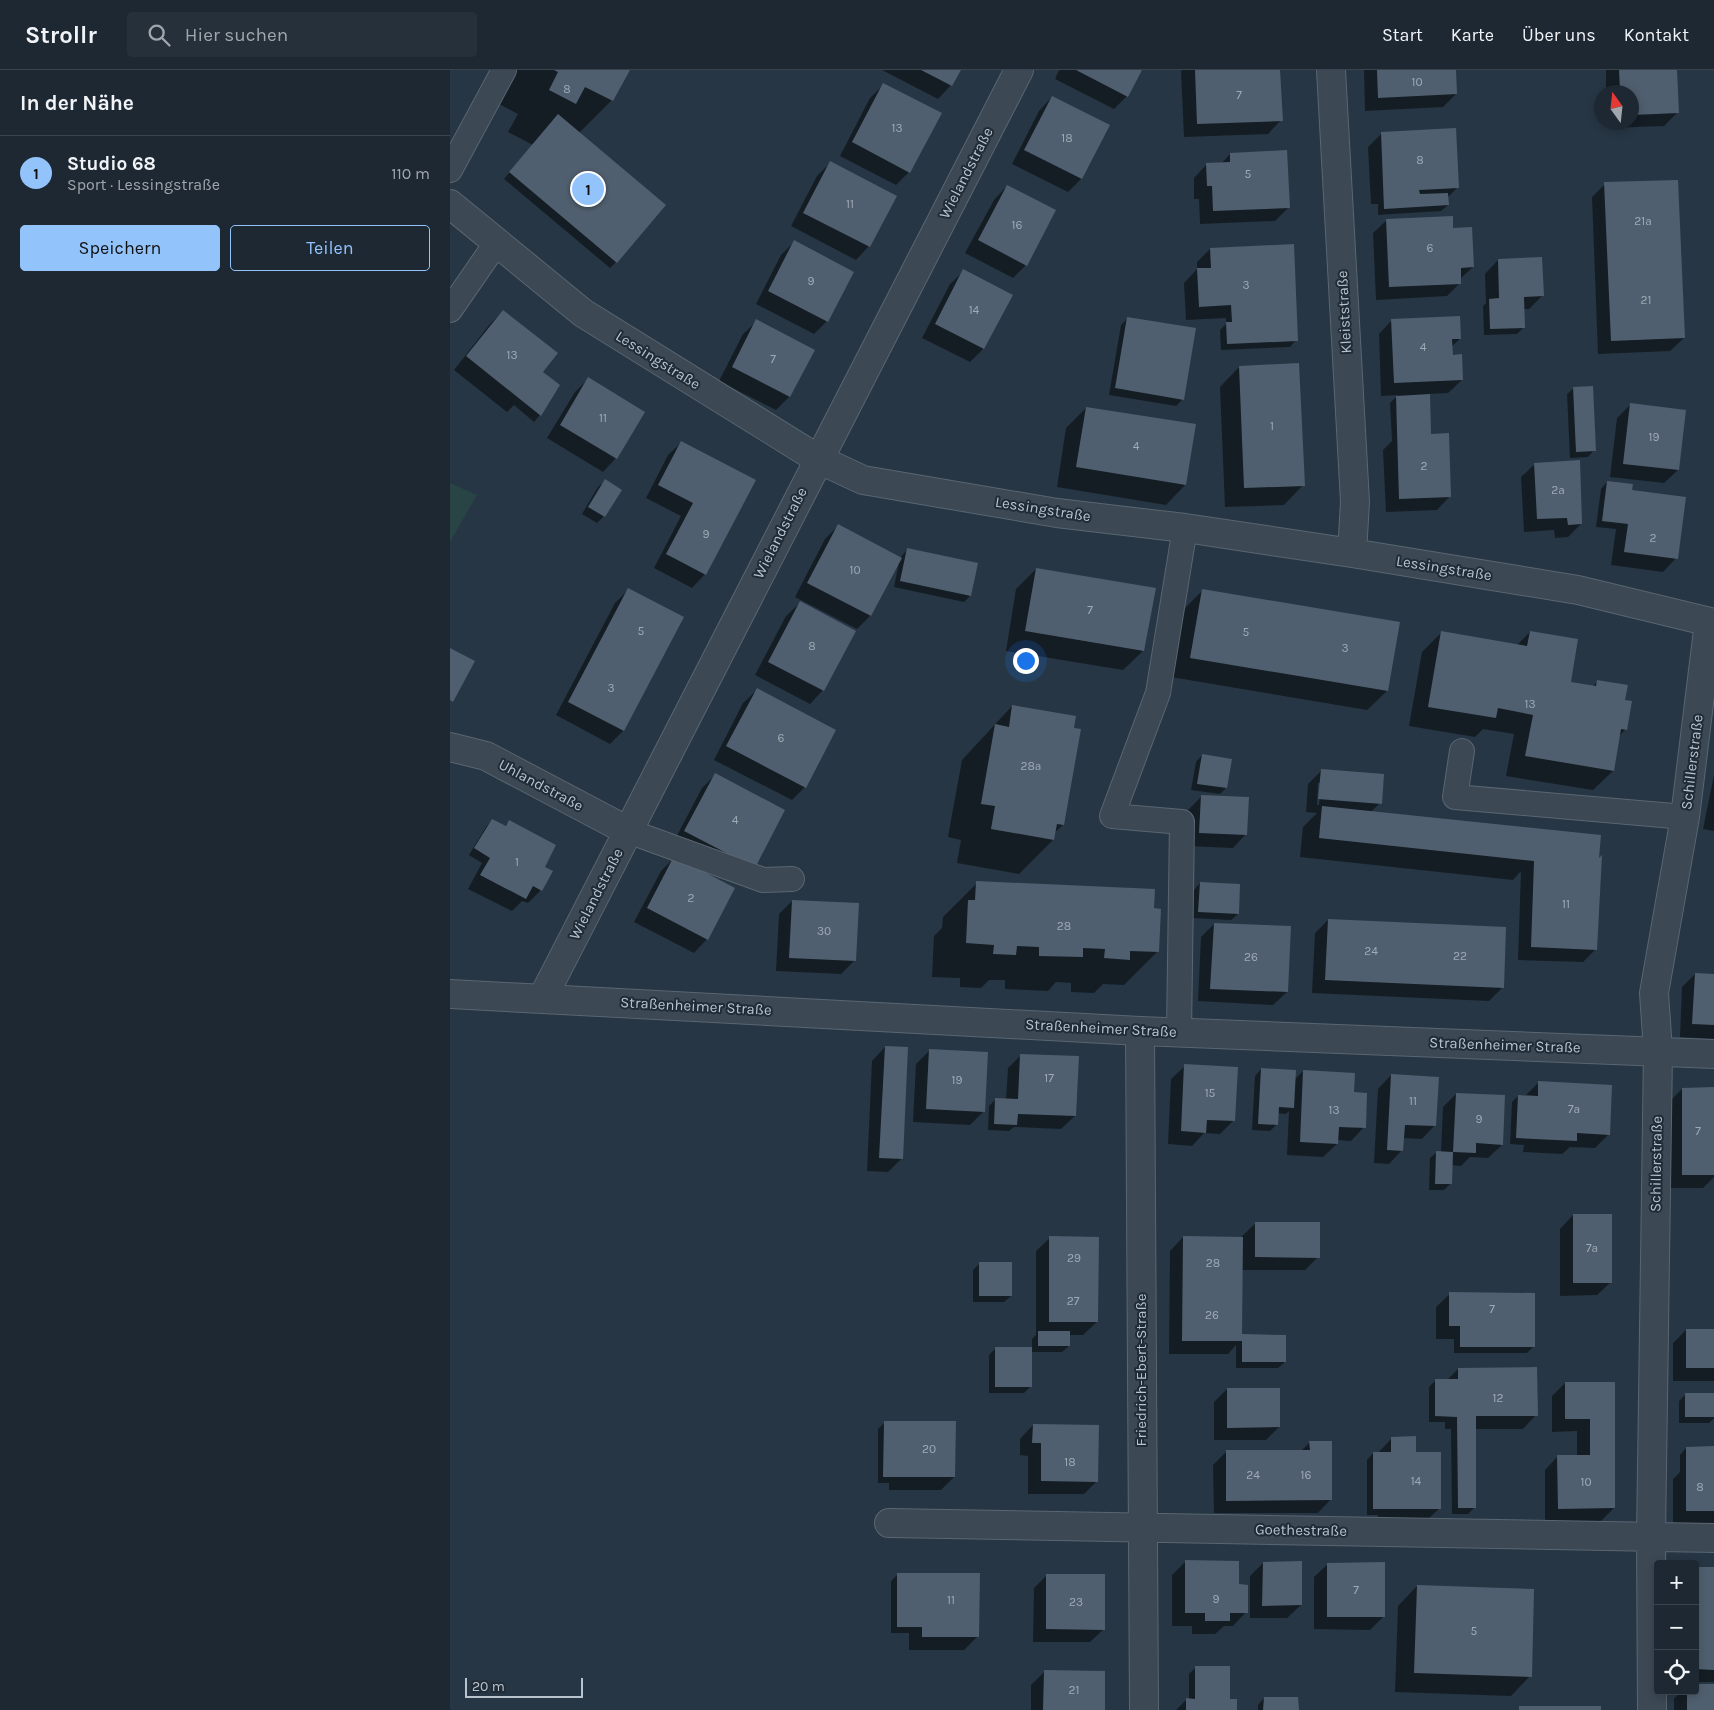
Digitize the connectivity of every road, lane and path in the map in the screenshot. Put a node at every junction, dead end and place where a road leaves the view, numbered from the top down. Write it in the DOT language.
graph roads {
  1 [pos="504,70"];
  2 [pos="1019,70"];
  3 [pos="1331,70"];
  4 [pos="450,170"];
  5 [pos="450,204"];
  6 [pos="497,242"];
  7 [pos="450,310"];
  8 [pos="818,459"];
  9 [pos="1185,528"];
  10 [pos="1352,553"];
  11 [pos="1712,622"];
  12 [pos="450,747"];
  13 [pos="1462,751"];
  14 [pos="1685,817"];
  15 [pos="628,831"];
  16 [pos="792,879"];
  17 [pos="450,994"];
  18 [pos="543,997"];
  19 [pos="1140,1030"];
  20 [pos="1180,1032"];
  21 [pos="1658,1051"];
  22 [pos="1714,1054"];
  23 [pos="889,1523"];
  24 [pos="1142,1526"];
  25 [pos="1651,1538"];
  26 [pos="1714,1538"];
  27 [pos="1144,1710"];
  28 [pos="1652,1710"];
  1 -- 4 [label="lane"];
  2 -- 8 [label="street, Wielandstraße"];
  3 -- 10 [label="street, Kleiststraße"];
  5 -- 6 [label="street, Lessingstraße"];
  6 -- 7 [label="lane"];
  6 -- 8 [label="street, Lessingstraße"];
  8 -- 9 [label="street, Lessingstraße"];
  8 -- 15 [label="street, Wielandstraße"];
  9 -- 10 [label="street, Lessingstraße"];
  9 -- 20 [label="lane"];
  10 -- 11 [label="street, Lessingstraße"];
  11 -- 14 [label="street, Schillerstraße"];
  12 -- 15 [label="street, Uhlandstraße"];
  13 -- 14 [label="lane"];
  14 -- 21 [label="street, Schillerstraße"];
  15 -- 16 [label="lane"];
  15 -- 18 [label="street, Wielandstraße"];
  17 -- 18 [label="street, Straßenheimer Straße"];
  18 -- 19 [label="street, Straßenheimer Straße"];
  19 -- 20 [label="street, Straßenheimer Straße"];
  19 -- 24 [label="street, Friedrich-Ebert-Straße"];
  20 -- 21 [label="street, Straßenheimer Straße"];
  21 -- 22 [label="street, Straßenheimer Straße"];
  21 -- 25 [label="street, Schillerstraße"];
  23 -- 24 [label="street, Goethestraße"];
  24 -- 25 [label="street, Goethestraße"];
  24 -- 27 [label="street, Friedrich-Ebert-Straße"];
  25 -- 26 [label="street, Goethestraße"];
  25 -- 28 [label="street, Schillerstraße"];
}
